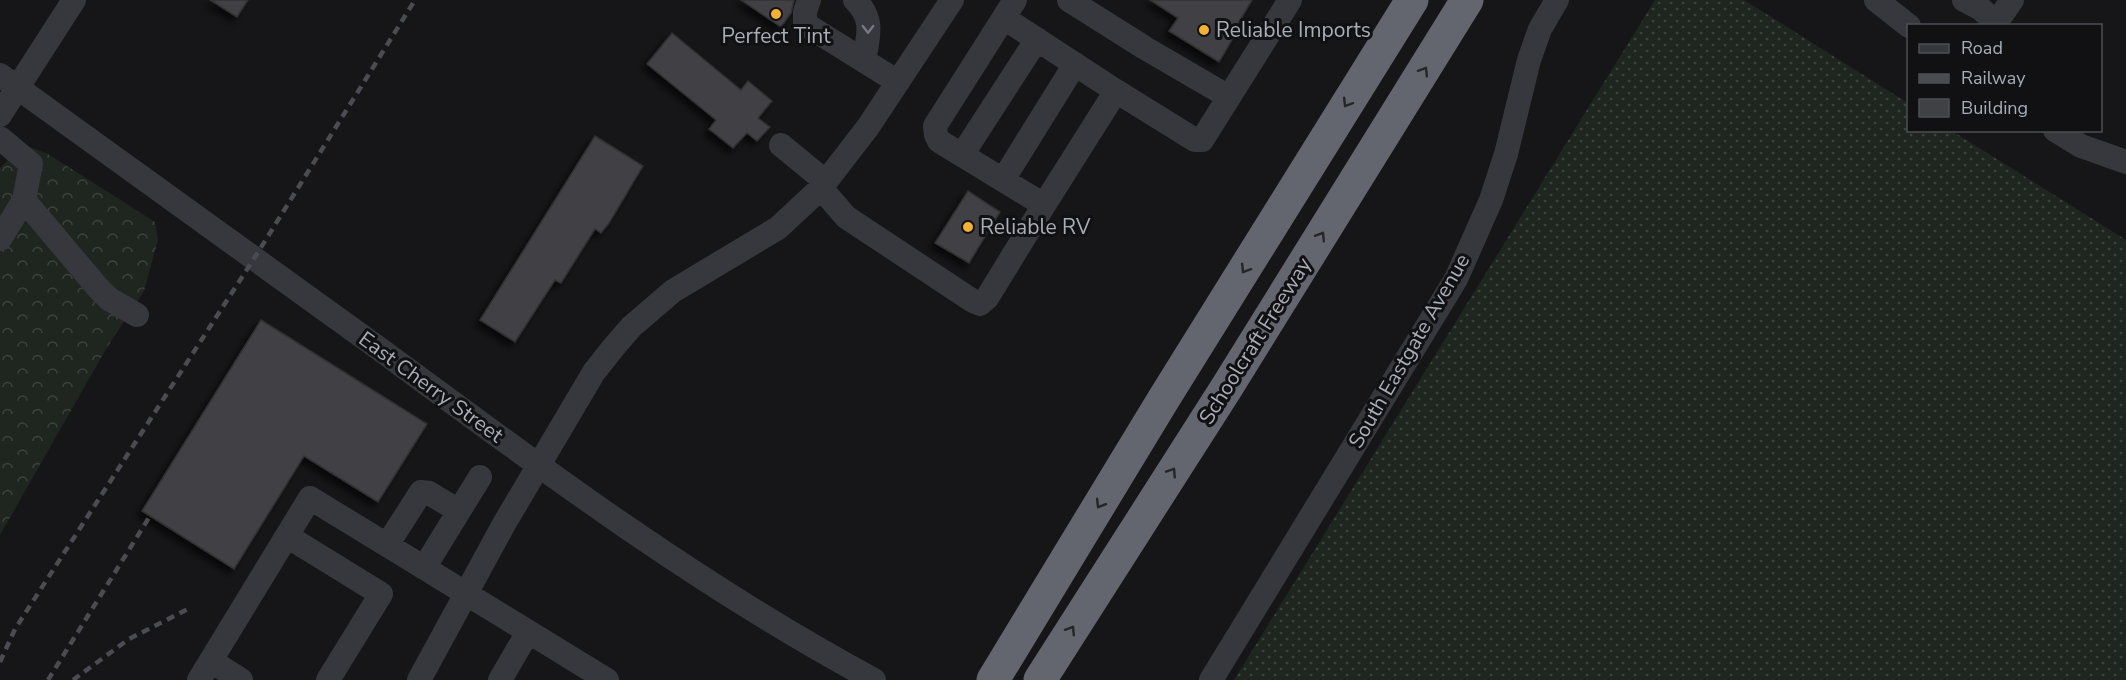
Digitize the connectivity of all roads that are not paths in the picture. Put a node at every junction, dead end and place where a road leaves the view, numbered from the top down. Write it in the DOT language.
graph roads {
  1 [pos="809,0"];
  2 [pos="855,0"];
  3 [pos="1069,0"];
  4 [pos="1290,0"];
  5 [pos="1412,0"];
  6 [pos="1467,0"];
  7 [pos="1557,0"];
  8 [pos="1876,0"];
  9 [pos="1964,0"];
  10 [pos="2012,0"];
  11 [pos="68,2"];
  12 [pos="945,3"];
  13 [pos="1007,6"];
  14 [pos="1907,24"];
  15 [pos="1995,24"];
  16 [pos="1037,39"];
  17 [pos="864,61"];
  18 [pos="1075,64"];
  19 [pos="9,81"];
  20 [pos="898,82"];
  21 [pos="1116,91"];
  22 [pos="1228,97"];
  23 [pos="0,115"];
  24 [pos="2058,132"];
  25 [pos="0,138"];
  26 [pos="781,145"];
  27 [pos="962,155"];
  28 [pos="2126,162"];
  29 [pos="1004,180"];
  30 [pos="824,185"];
  31 [pos="24,200"];
  32 [pos="1044,205"];
  33 [pos="0,239"];
  34 [pos="137,315"];
  35 [pos="539,466"];
  36 [pos="480,477"];
  37 [pos="459,511"];
  38 [pos="287,536"];
  39 [pos="387,545"];
  40 [pos="423,568"];
  41 [pos="466,594"];
  42 [pos="528,632"];
  43 [pos="205,671"];
  44 [pos="503,679"];
  45 [pos="241,680"];
  46 [pos="328,680"];
  47 [pos="419,680"];
  48 [pos="607,680"];
  49 [pos="874,680"];
  50 [pos="993,680"];
  51 [pos="1040,680"];
  52 [pos="1211,680"];
  1 -- 17 [label="street"];
  2 -- 17 [label="street, one-way"];
  3 -- 22 [label="street"];
  4 -- 22 [label="street"];
  5 -- 50 [label="highway, one-way"];
  51 -- 6 [label="highway, Schoolcraft Freeway, one-way"];
  7 -- 52 [label="street, South Eastgate Avenue"];
  8 -- 14 [label="street"];
  9 -- 15 [label="street"];
  10 -- 15 [label="street"];
  11 -- 19 [label="street"];
  12 -- 20 [label="street"];
  13 -- 16 [label="street"];
  13 -- 27 [label="street"];
  16 -- 18 [label="street"];
  16 -- 27 [label="street"];
  17 -- 20 [label="street"];
  18 -- 21 [label="street"];
  18 -- 29 [label="street"];
  19 -- 23 [label="street"];
  19 -- 35 [label="street, East Cherry Street"];
  20 -- 30 [label="street"];
  21 -- 22 [label="street"];
  21 -- 32 [label="street"];
  24 -- 28 [label="street"];
  25 -- 31 [label="street"];
  26 -- 30 [label="street"];
  27 -- 29 [label="street"];
  29 -- 32 [label="street"];
  30 -- 32 [label="street"];
  30 -- 35 [label="street"];
  31 -- 33 [label="street"];
  31 -- 34 [label="street"];
  35 -- 41 [label="street"];
  35 -- 49 [label="street, East Cherry Street"];
  36 -- 37 [label="street"];
  37 -- 39 [label="street"];
  37 -- 40 [label="street"];
  38 -- 39 [label="street"];
  38 -- 43 [label="street"];
  38 -- 46 [label="street"];
  39 -- 40 [label="street"];
  40 -- 41 [label="street"];
  41 -- 42 [label="street"];
  41 -- 47 [label="street"];
  42 -- 44 [label="street"];
  42 -- 48 [label="street"];
  43 -- 45 [label="street"];
}
